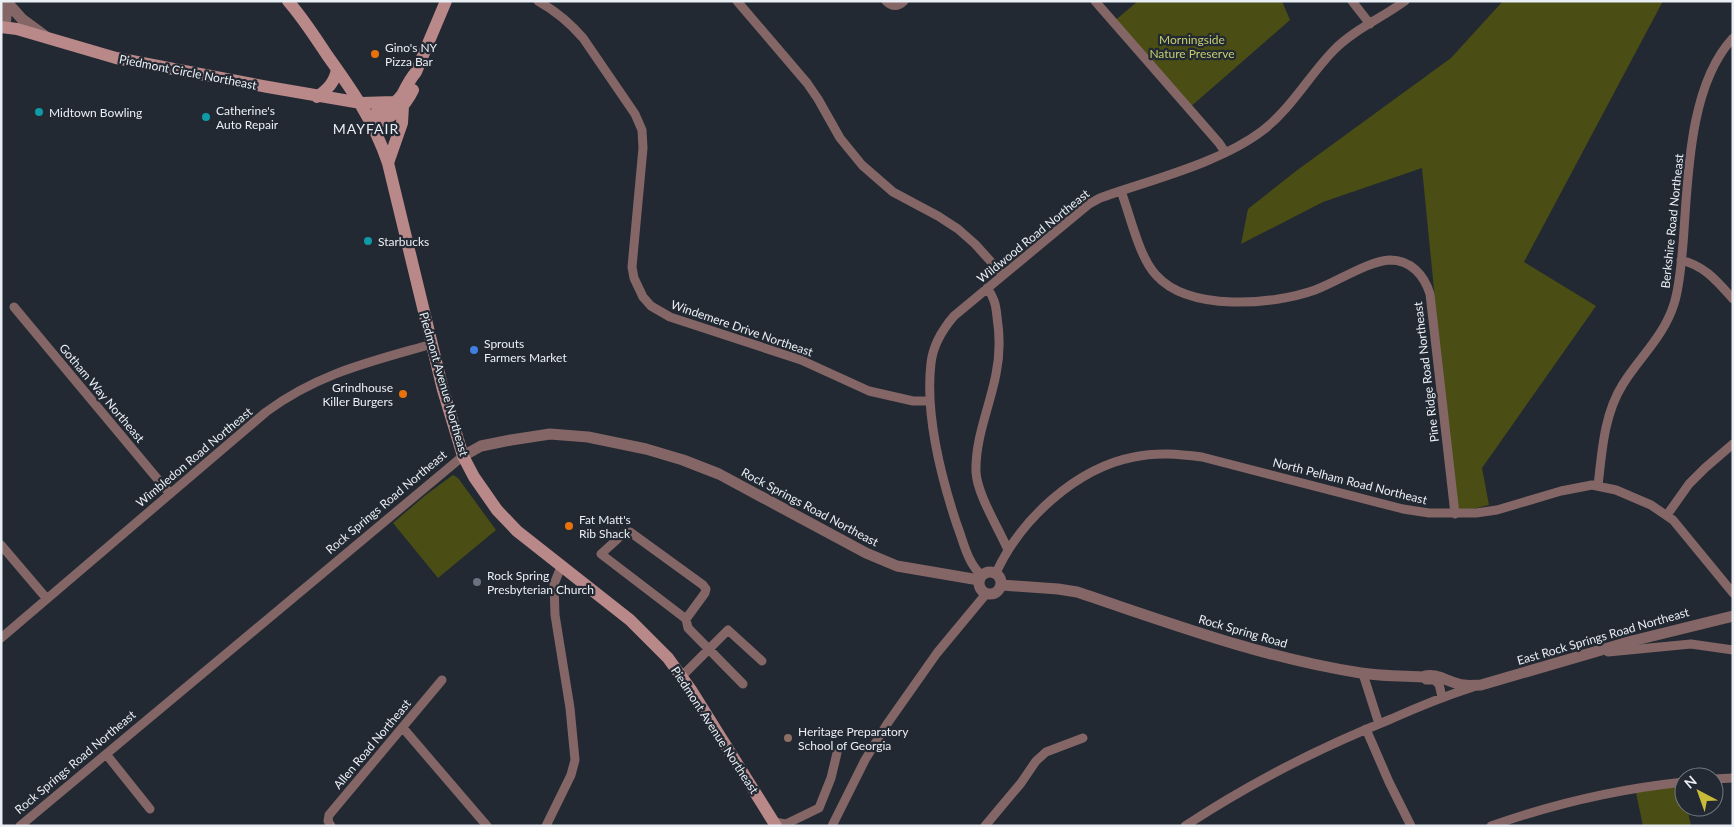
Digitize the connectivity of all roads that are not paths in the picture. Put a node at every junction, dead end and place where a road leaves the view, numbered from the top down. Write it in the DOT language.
graph roads {
  1 [pos="288,1"];
  2 [pos="446,1"];
  3 [pos="538,1"];
  4 [pos="737,1"];
  5 [pos="886,1"];
  6 [pos="904,1"];
  7 [pos="1095,1"];
  8 [pos="1352,1"];
  9 [pos="1405,1"];
  10 [pos="6,2"];
  11 [pos="16,13"];
  12 [pos="1370,24"];
  13 [pos="8,28"];
  14 [pos="1733,38"];
  15 [pos="50,40"];
  16 [pos="337,69"];
  17 [pos="317,96"];
  18 [pos="361,103"];
  19 [pos="399,104"];
  20 [pos="371,121"];
  21 [pos="1225,152"];
  22 [pos="388,163"];
  23 [pos="1121,191"];
  24 [pos="1681,260"];
  25 [pos="1003,275"];
  26 [pos="987,288"];
  27 [pos="1733,299"];
  28 [pos="14,308"];
  29 [pos="432,344"];
  30 [pos="930,402"];
  31 [pos="1733,444"];
  32 [pos="463,456"];
  33 [pos="1598,486"];
  34 [pos="170,494"];
  35 [pos="1455,514"];
  36 [pos="1667,515"];
  37 [pos="1,545"];
  38 [pos="1008,550"];
  39 [pos="561,567"];
  40 [pos="996,573"];
  41 [pos="980,578"];
  42 [pos="1002,586"];
  43 [pos="1733,593"];
  44 [pos="986,594"];
  45 [pos="47,599"];
  46 [pos="1733,616"];
  47 [pos="686,619"];
  48 [pos="1,638"];
  49 [pos="709,650"];
  50 [pos="1733,650"];
  51 [pos="1596,653"];
  52 [pos="762,661"];
  53 [pos="1363,674"];
  54 [pos="682,676"];
  55 [pos="1422,678"];
  56 [pos="442,680"];
  57 [pos="743,684"];
  58 [pos="1480,685"];
  59 [pos="1442,697"];
  60 [pos="1379,724"];
  61 [pos="403,728"];
  62 [pos="1366,728"];
  63 [pos="1083,738"];
  64 [pos="837,753"];
  65 [pos="106,754"];
  66 [pos="1674,783"];
  67 [pos="150,809"];
  68 [pos="775,824"];
  69 [pos="20,826"];
  70 [pos="331,826"];
  71 [pos="487,826"];
  72 [pos="546,826"];
  73 [pos="832,826"];
  74 [pos="985,826"];
  75 [pos="1185,826"];
  76 [pos="1411,826"];
  77 [pos="1491,826"];
  1 -- 16 [label="main road, Piedmont Avenue Northeast"];
  2 -- 19 [label="main road"];
  3 -- 30 [label="street, Windemere Drive Northeast"];
  4 -- 25 [label="street"];
  5 -- 6 [label="street"];
  7 -- 21 [label="street"];
  8 -- 12 [label="street"];
  9 -- 12 [label="street, Wildwood Road Northeast"];
  10 -- 11 [label="street"];
  10 -- 13 [label="street"];
  11 -- 13 [label="street"];
  11 -- 15 [label="street"];
  12 -- 21 [label="street, Wildwood Road Northeast"];
  13 -- 15 [label="main road, Piedmont Circle Northeast"];
  14 -- 24 [label="street, Berkshire Road Northeast"];
  15 -- 17 [label="main road, Piedmont Circle Northeast"];
  16 -- 17 [label="main road"];
  16 -- 18 [label="main road, Piedmont Avenue Northeast"];
  17 -- 18 [label="main road, Piedmont Circle Northeast"];
  18 -- 19 [label="main road, Piedmont Circle Northeast"];
  18 -- 20 [label="main road, Piedmont Avenue Northeast"];
  19 -- 20 [label="main road"];
  19 -- 22 [label="main road"];
  20 -- 22 [label="main road, Piedmont Avenue Northeast"];
  21 -- 23 [label="street, Wildwood Road Northeast"];
  22 -- 29 [label="main road, Piedmont Avenue Northeast"];
  23 -- 25 [label="street, Wildwood Road Northeast"];
  23 -- 35 [label="street, Pine Ridge Road Northeast"];
  24 -- 27 [label="street"];
  24 -- 33 [label="street, Berkshire Road Northeast"];
  25 -- 26 [label="street, Wildwood Road Northeast"];
  26 -- 30 [label="street, Wildwood Road Northeast"];
  26 -- 38 [label="street"];
  28 -- 34 [label="street, Gotham Way Northeast"];
  29 -- 32 [label="main road, Piedmont Avenue Northeast"];
  29 -- 34 [label="street, Wimbledon Road Northeast"];
  30 -- 41 [label="street, Wildwood Road Northeast"];
  31 -- 36 [label="street"];
  32 -- 39 [label="main road, Piedmont Avenue Northeast"];
  32 -- 41 [label="street, Rock Springs Road Northeast"];
  32 -- 65 [label="street, Rock Springs Road Northeast"];
  33 -- 35 [label="street, North Pelham Road Northeast"];
  33 -- 36 [label="street, North Pelham Road Northeast"];
  34 -- 45 [label="street, Wimbledon Road Northeast"];
  35 -- 38 [label="street, North Pelham Road Northeast"];
  36 -- 43 [label="street, North Pelham Road Northeast"];
  37 -- 45 [label="street"];
  38 -- 40 [label="street, North Pelham Road Northeast"];
  39 -- 54 [label="main road, Piedmont Avenue Northeast"];
  39 -- 72 [label="street"];
  40 -- 41 [label="street"];
  40 -- 42 [label="street"];
  41 -- 44 [label="street"];
  42 -- 44 [label="street, Rock Spring Road"];
  42 -- 53 [label="street, Rock Spring Road"];
  44 -- 73 [label="street"];
  45 -- 48 [label="street, Wimbledon Road Northeast"];
  46 -- 51 [label="street, East Rock Springs Road Northeast"];
  47 -- 47 [label="street"];
  47 -- 49 [label="street"];
  49 -- 52 [label="street"];
  49 -- 54 [label="street"];
  49 -- 57 [label="street"];
  50 -- 51 [label="street"];
  51 -- 58 [label="street, East Rock Springs Road Northeast"];
  53 -- 55 [label="street, Rock Spring Road"];
  53 -- 60 [label="street"];
  54 -- 68 [label="main road, Piedmont Avenue Northeast"];
  55 -- 58 [label="street, Rock Spring Road"];
  55 -- 59 [label="street"];
  56 -- 61 [label="street, Allen Road Northeast"];
  58 -- 59 [label="street"];
  59 -- 60 [label="street"];
  60 -- 62 [label="street"];
  61 -- 70 [label="street, Allen Road Northeast"];
  61 -- 71 [label="street"];
  62 -- 75 [label="street"];
  62 -- 76 [label="street"];
  63 -- 74 [label="street"];
  64 -- 68 [label="street"];
  65 -- 67 [label="street"];
  65 -- 69 [label="street, Rock Springs Road Northeast"];
  66 -- 77 [label="street"];
}
